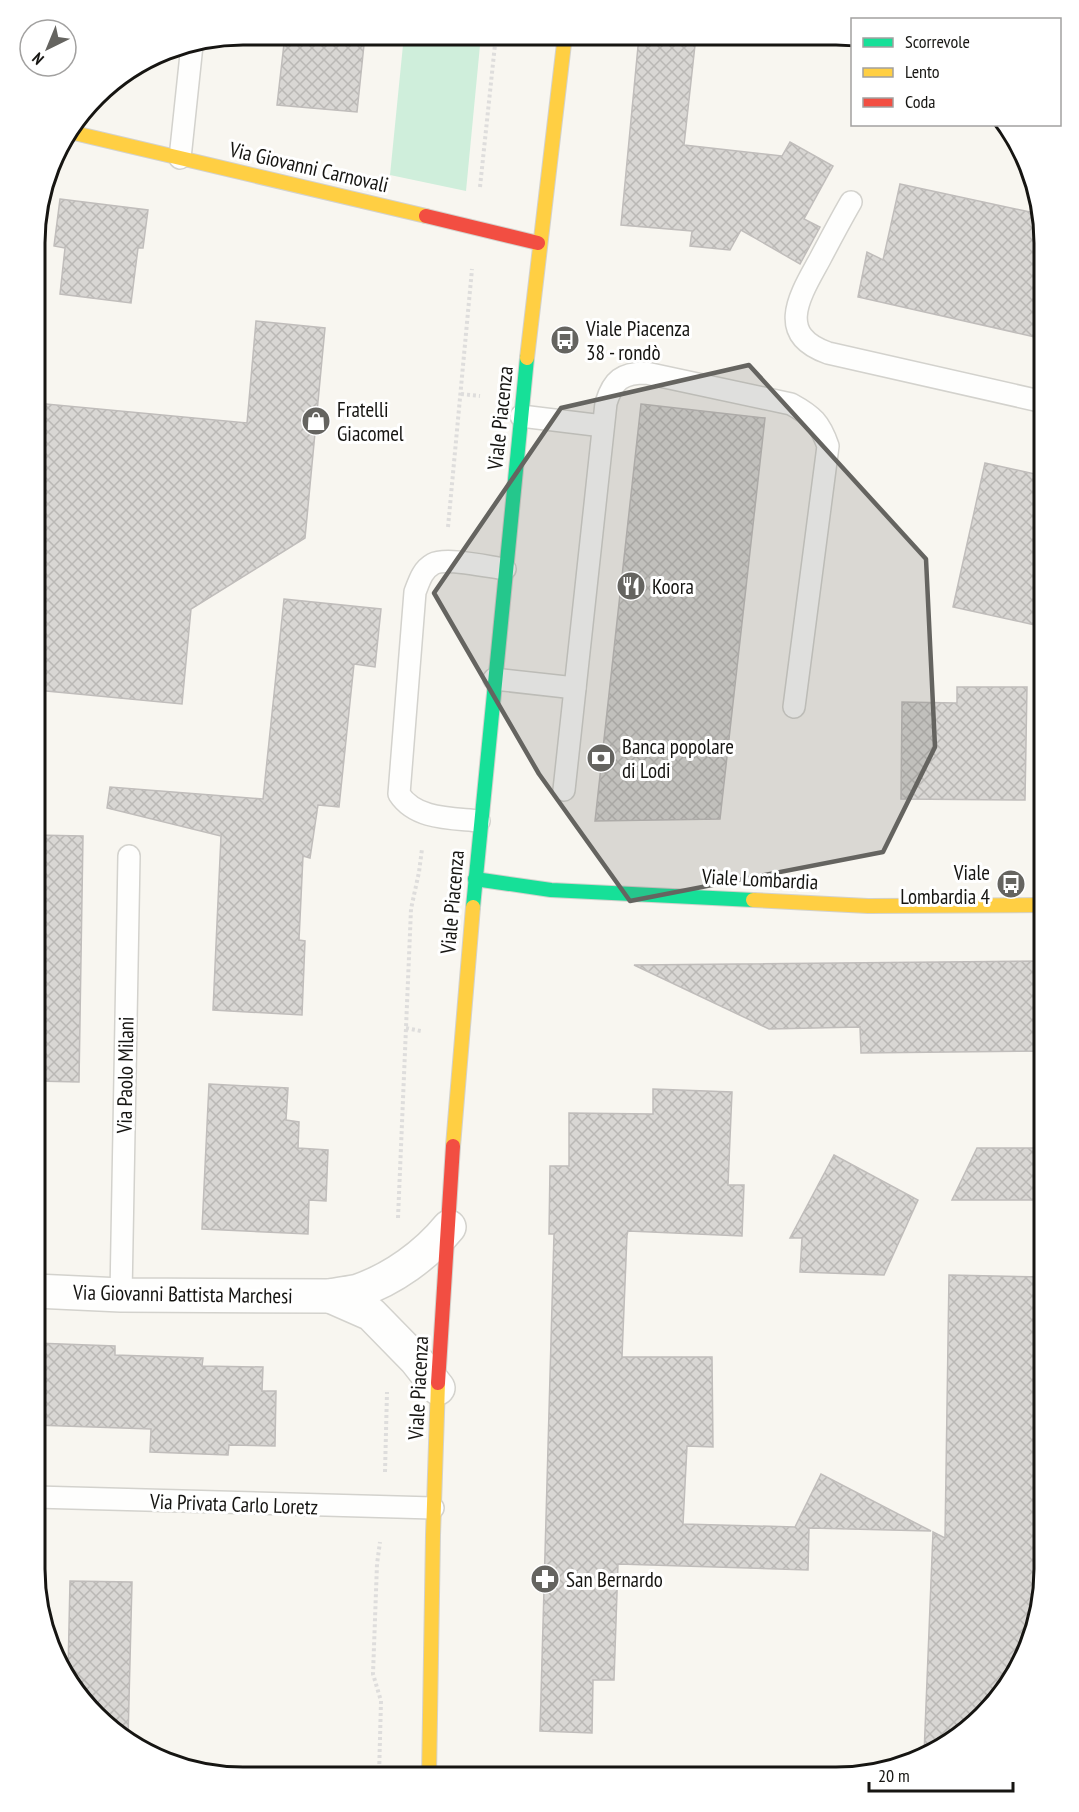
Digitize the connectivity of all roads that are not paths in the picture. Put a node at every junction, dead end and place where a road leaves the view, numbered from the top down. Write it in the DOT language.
graph roads {
  1 [pos="564,45"];
  2 [pos="191,52"];
  3 [pos="78,134"];
  4 [pos="180,158"];
  5 [pos="851,202"];
  6 [pos="538,243"];
  7 [pos="1034,400"];
  8 [pos="521,416"];
  9 [pos="603,426"];
  10 [pos="505,569"];
  11 [pos="494,679"];
  12 [pos="575,688"];
  13 [pos="794,707"];
  14 [pos="564,790"];
  15 [pos="480,821"];
  16 [pos="129,856"];
  17 [pos="475,879"];
  18 [pos="1034,904"];
  19 [pos="449,1227"];
  20 [pos="45,1292"];
  21 [pos="121,1294"];
  22 [pos="330,1296"];
  23 [pos="438,1388"];
  24 [pos="45,1497"];
  25 [pos="433,1508"];
  26 [pos="429,1767"];
  1 -- 6 [label="street, Viale Piacenza"];
  2 -- 4 [label="lane"];
  3 -- 4 [label="street, Via Giovanni Carnovali"];
  4 -- 6 [label="street, Via Giovanni Carnovali"];
  5 -- 7 [label="lane"];
  6 -- 8 [label="street, Viale Piacenza"];
  8 -- 9 [label="lane"];
  8 -- 10 [label="street, Viale Piacenza"];
  9 -- 12 [label="lane"];
  9 -- 13 [label="lane"];
  10 -- 11 [label="street, Viale Piacenza"];
  10 -- 15 [label="lane"];
  11 -- 12 [label="lane"];
  11 -- 15 [label="street, Viale Piacenza"];
  12 -- 14 [label="lane"];
  15 -- 17 [label="street, Viale Piacenza"];
  16 -- 21 [label="lane, Via Paolo Milani"];
  17 -- 18 [label="street, Viale Lombardia"];
  17 -- 19 [label="street, Viale Piacenza"];
  19 -- 22 [label="street, Via Giovanni Battista Marchesi"];
  19 -- 23 [label="street, Viale Piacenza"];
  20 -- 21 [label="street, Via Giovanni Battista Marchesi"];
  21 -- 22 [label="street, Via Giovanni Battista Marchesi"];
  22 -- 23 [label="street, Via Giovanni Battista Marchesi"];
  23 -- 25 [label="street, Viale Piacenza"];
  24 -- 25 [label="lane, Via Privata Carlo Loretz"];
  25 -- 26 [label="street, Viale Piacenza"];
}
